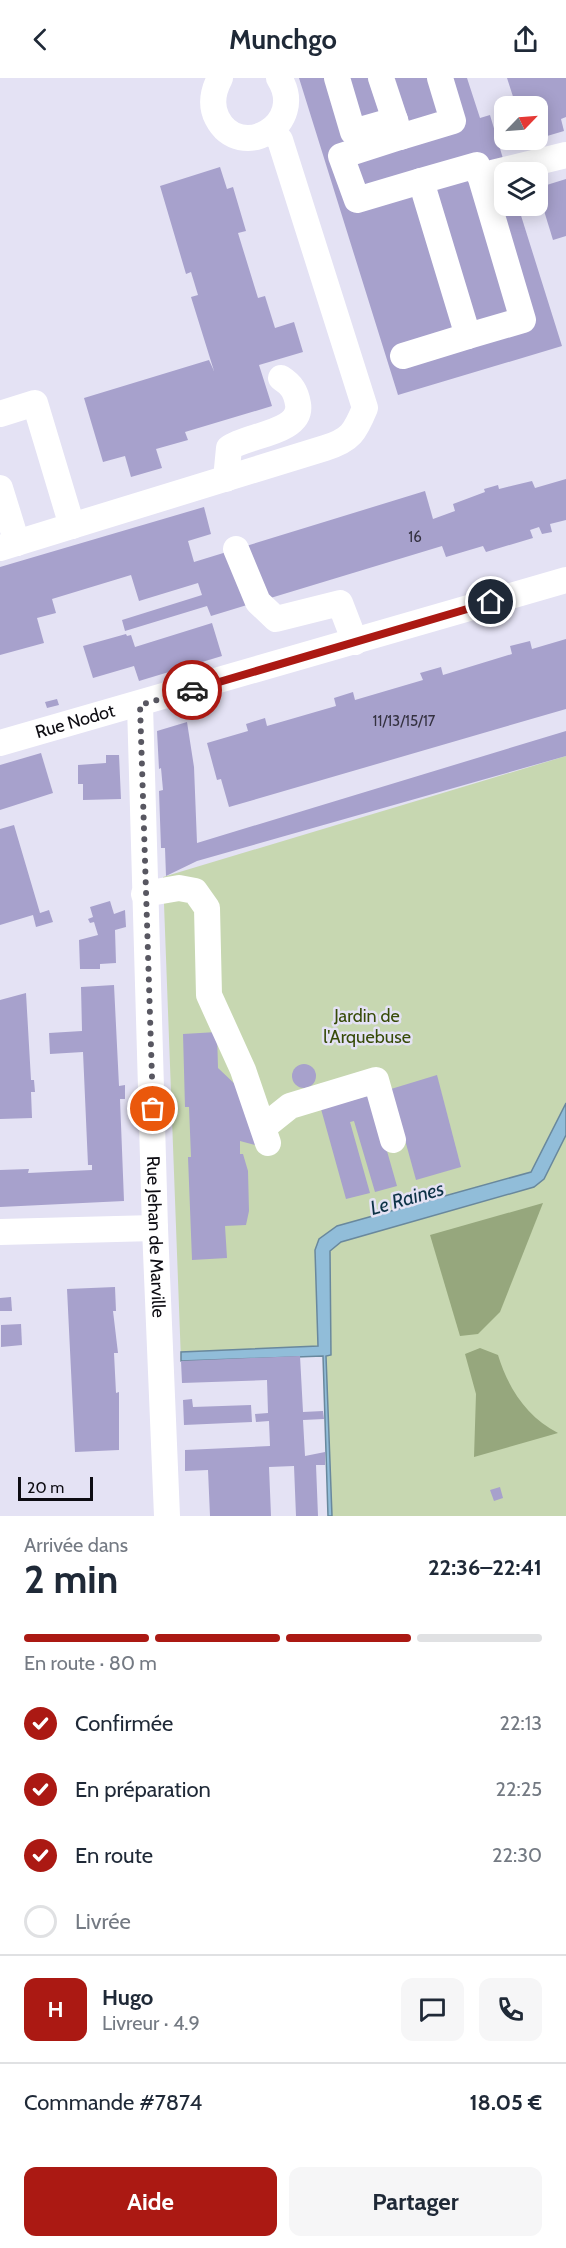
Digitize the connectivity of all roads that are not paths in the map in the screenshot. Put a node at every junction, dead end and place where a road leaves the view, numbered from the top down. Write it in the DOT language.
graph roads {
  1 [pos="220,78"];
  2 [pos="279,78"];
  3 [pos="337,78"];
  4 [pos="381,78"];
  5 [pos="440,78"];
  6 [pos="397,129"];
  7 [pos="271,131"];
  8 [pos="566,155"];
  9 [pos="480,176"];
  10 [pos="421,181"];
  11 [pos="468,336"];
  12 [pos="403,356"];
  13 [pos="281,378"];
  14 [pos="0,414"];
  15 [pos="226,479"];
  16 [pos="0,488"];
  17 [pos="72,526"];
  18 [pos="8,546"];
  19 [pos="237,549"];
  20 [pos="566,580"];
  21 [pos="355,642"];
  22 [pos="140,705"];
  23 [pos="0,744"];
  24 [pos="144,894"];
  25 [pos="393,1140"];
  26 [pos="155,1228"];
  27 [pos="0,1232"];
  28 [pos="167,1516"];
  1 -- 7 [label="street"];
  2 -- 7 [label="street"];
  3 -- 6 [label="street"];
  4 -- 6 [label="street"];
  5 -- 6 [label="street"];
  6 -- 10 [label="street"];
  7 -- 15 [label="street"];
  8 -- 9 [label="street"];
  9 -- 10 [label="street"];
  9 -- 11 [label="street"];
  10 -- 11 [label="street"];
  11 -- 12 [label="street"];
  13 -- 15 [label="street"];
  14 -- 17 [label="street"];
  15 -- 17 [label="street"];
  16 -- 18 [label="street"];
  17 -- 18 [label="street"];
  19 -- 21 [label="street"];
  20 -- 21 [label="street, Rue Nodot"];
  21 -- 22 [label="street, Rue Nodot"];
  22 -- 23 [label="street, Rue Nodot"];
  22 -- 24 [label="street, Rue Jehan de Marville"];
  24 -- 25 [label="street"];
  24 -- 26 [label="street, Rue Jehan de Marville"];
  26 -- 27 [label="street"];
  26 -- 28 [label="street, Rue Jehan de Marville"];
}
